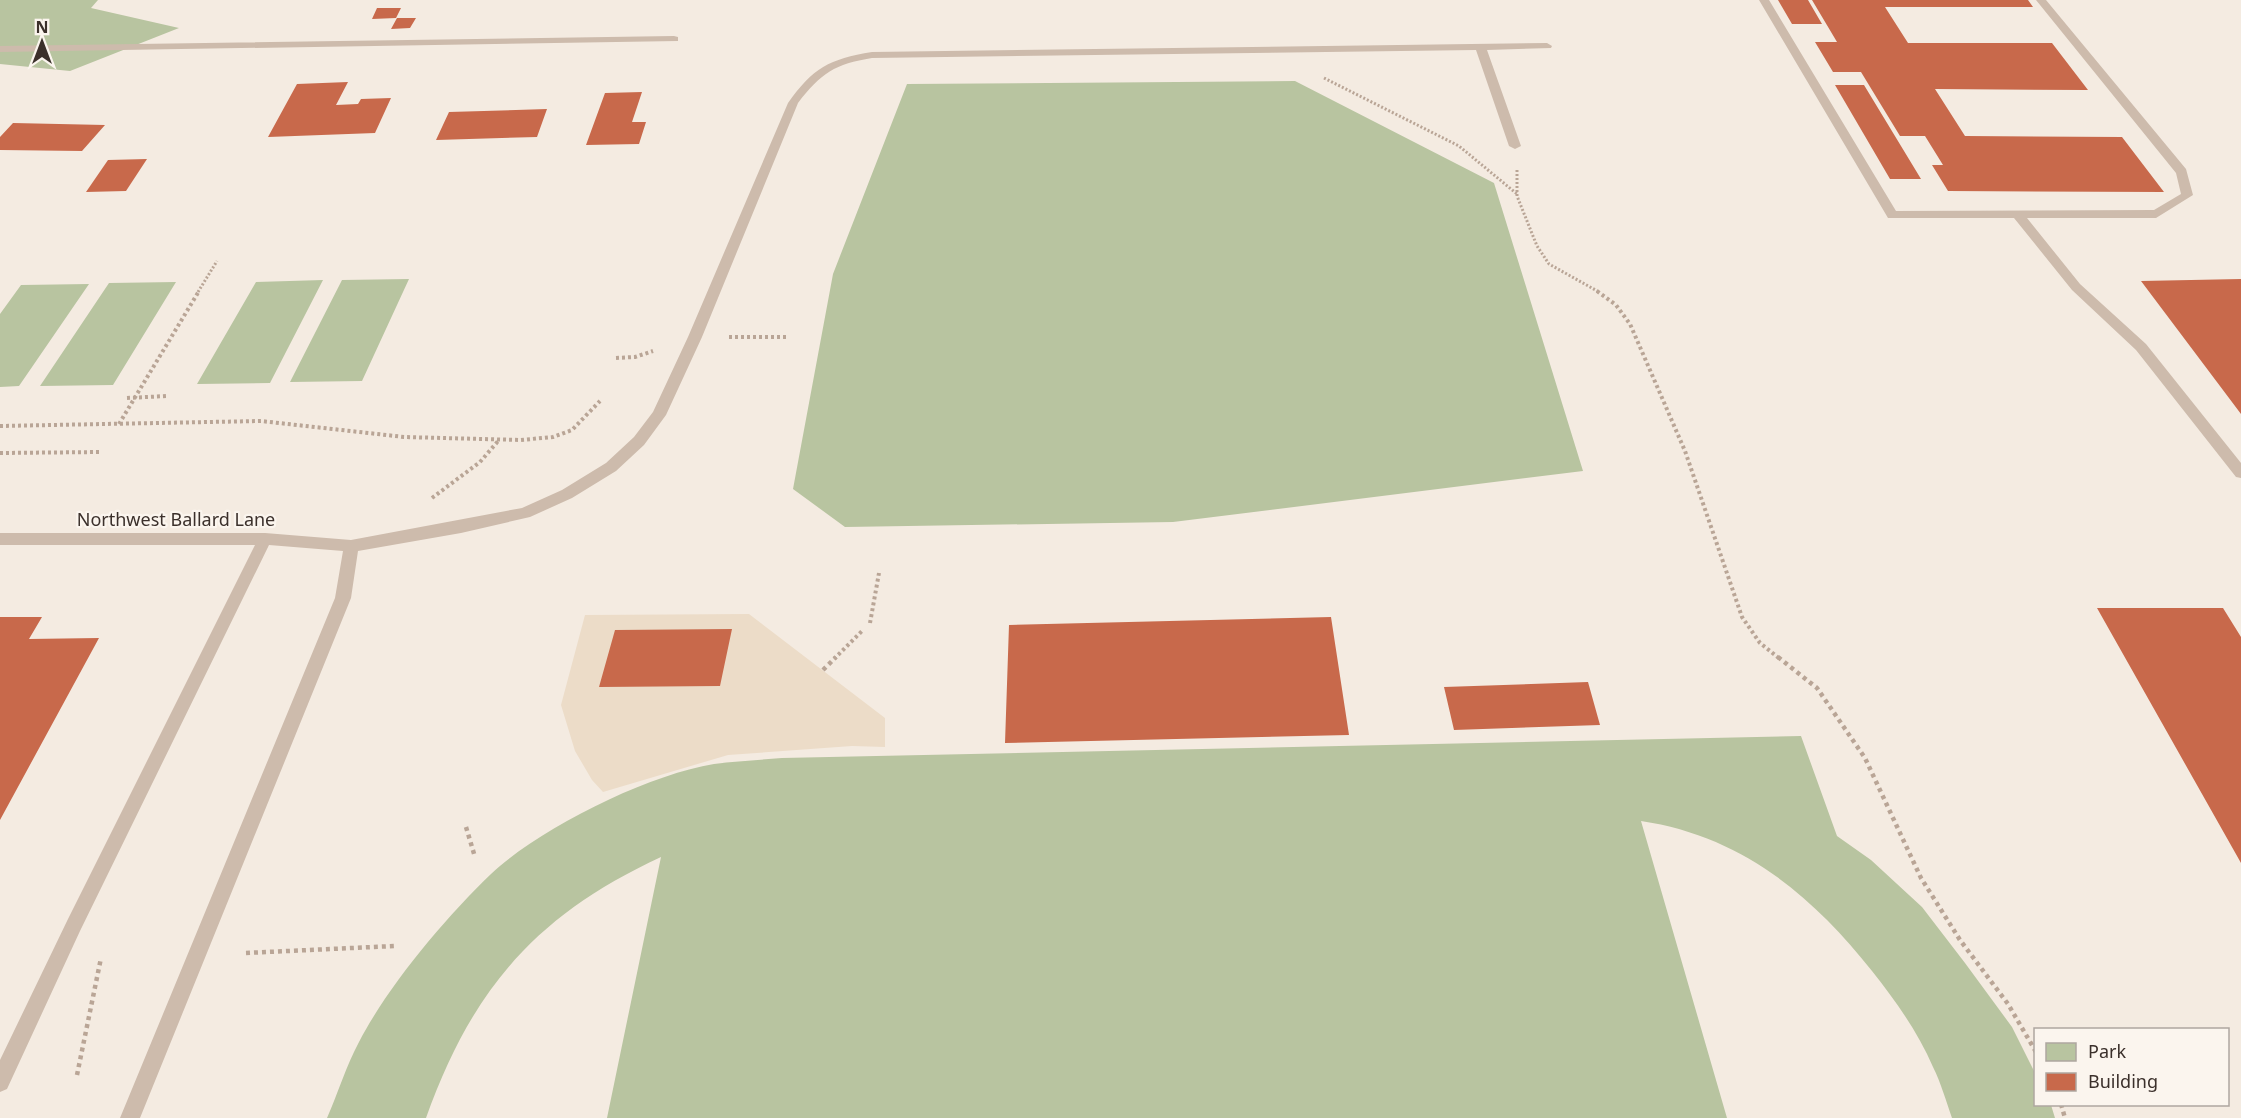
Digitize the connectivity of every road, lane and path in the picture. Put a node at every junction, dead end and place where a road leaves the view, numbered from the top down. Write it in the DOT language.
graph roads {
  1 [pos="1764,0"];
  2 [pos="2041,0"];
  3 [pos="674,39"];
  4 [pos="1547,46"];
  5 [pos="1481,48"];
  6 [pos="0,49"];
  7 [pos="1315,74"];
  8 [pos="1515,146"];
  9 [pos="1517,167"];
  10 [pos="1517,195"];
  11 [pos="2017,214"];
  12 [pos="217,261"];
  13 [pos="722,337"];
  14 [pos="788,337"];
  15 [pos="656,348"];
  16 [pos="616,358"];
  17 [pos="167,396"];
  18 [pos="127,398"];
  19 [pos="134,399"];
  20 [pos="600,401"];
  21 [pos="119,424"];
  22 [pos="0,426"];
  23 [pos="499,439"];
  24 [pos="101,452"];
  25 [pos="0,453"];
  26 [pos="2241,473"];
  27 [pos="423,505"];
  28 [pos="0,539"];
  29 [pos="265,539"];
  30 [pos="351,546"];
  31 [pos="879,573"];
  32 [pos="870,623"];
  33 [pos="862,631"];
  34 [pos="823,670"];
  35 [pos="466,827"];
  36 [pos="475,857"];
  37 [pos="394,946"];
  38 [pos="246,953"];
  39 [pos="101,958"];
  40 [pos="2034,1049"];
  41 [pos="77,1075"];
  42 [pos="0,1082"];
  43 [pos="130,1118"];
  1 -- 11 [label="lane"];
  2 -- 11 [label="lane"];
  3 -- 6 [label="lane"];
  4 -- 5 [label="lane, Northwest Ballard Lane"];
  5 -- 8 [label="lane"];
  5 -- 30 [label="lane, Northwest Ballard Lane"];
  7 -- 10 [label="path"];
  9 -- 10 [label="path"];
  10 -- 40 [label="path"];
  11 -- 26 [label="lane"];
  12 -- 19 [label="path"];
  13 -- 14 [label="path"];
  15 -- 16 [label="path"];
  17 -- 19 [label="path"];
  18 -- 19 [label="path"];
  19 -- 21 [label="path"];
  20 -- 23 [label="path"];
  21 -- 22 [label="path"];
  21 -- 23 [label="path"];
  23 -- 27 [label="path"];
  24 -- 25 [label="path"];
  28 -- 29 [label="lane, Northwest Ballard Lane"];
  29 -- 30 [label="lane, Northwest Ballard Lane"];
  29 -- 42 [label="lane"];
  30 -- 43 [label="lane"];
  31 -- 32 [label="path"];
  33 -- 34 [label="path"];
  35 -- 36 [label="path"];
  37 -- 38 [label="path"];
  39 -- 41 [label="path"];
}
